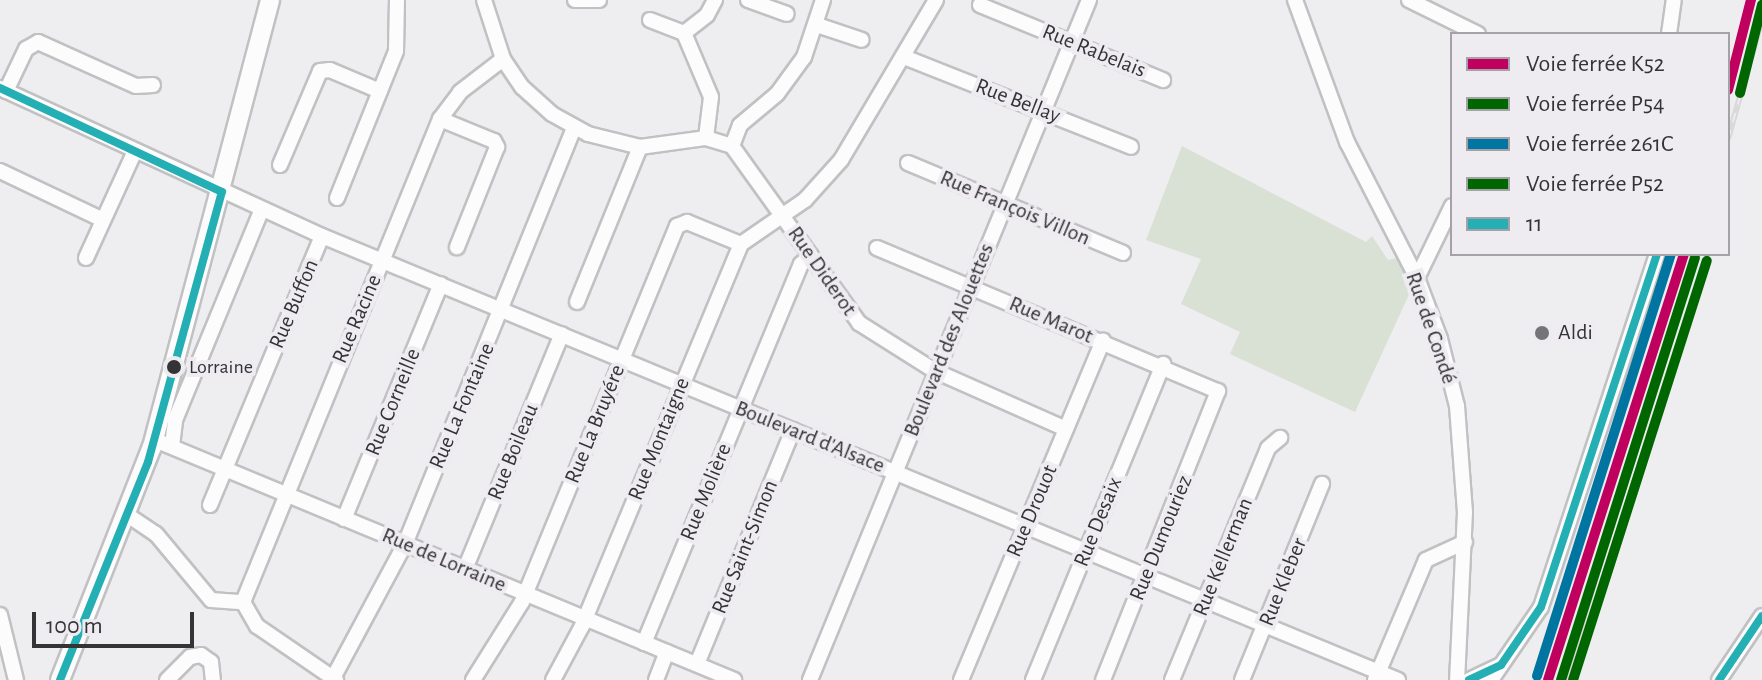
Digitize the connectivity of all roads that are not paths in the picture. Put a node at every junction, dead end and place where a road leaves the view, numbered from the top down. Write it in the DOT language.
graph roads {
  1 [pos="270,0"];
  2 [pos="397,0"];
  3 [pos="484,0"];
  4 [pos="575,0"];
  5 [pos="599,0"];
  6 [pos="715,0"];
  7 [pos="748,0"];
  8 [pos="823,0"];
  9 [pos="936,0"];
  10 [pos="1089,0"];
  11 [pos="1295,0"];
  12 [pos="1409,0"];
  13 [pos="1674,0"];
  14 [pos="980,5"];
  15 [pos="787,14"];
  16 [pos="650,20"];
  17 [pos="817,25"];
  18 [pos="1474,32"];
  19 [pos="1669,32"];
  20 [pos="684,33"];
  21 [pos="862,40"];
  22 [pos="1072,42"];
  23 [pos="904,57"];
  24 [pos="503,59"];
  25 [pos="1163,80"];
  26 [pos="153,85"];
  27 [pos="3,89"];
  28 [pos="380,91"];
  29 [pos="1043,111"];
  30 [pos="440,119"];
  31 [pos="574,127"];
  32 [pos="706,138"];
  33 [pos="732,146"];
  34 [pos="640,147"];
  35 [pos="1131,147"];
  36 [pos="135,151"];
  37 [pos="908,163"];
  38 [pos="280,165"];
  39 [pos="0,171"];
  40 [pos="222,192"];
  41 [pos="337,198"];
  42 [pos="1005,204"];
  43 [pos="262,209"];
  44 [pos="1450,210"];
  45 [pos="784,216"];
  46 [pos="103,220"];
  47 [pos="322,236"];
  48 [pos="741,244"];
  49 [pos="457,247"];
  50 [pos="877,248"];
  51 [pos="1123,253"];
  52 [pos="811,256"];
  53 [pos="1656,256"];
  54 [pos="86,258"];
  55 [pos="382,260"];
  56 [pos="1417,278"];
  57 [pos="441,284"];
  58 [pos="971,287"];
  59 [pos="577,302"];
  60 [pos="502,309"];
  61 [pos="562,334"];
  62 [pos="1103,341"];
  63 [pos="621,359"];
  64 [pos="1163,364"];
  65 [pos="935,371"];
  66 [pos="682,384"];
  67 [pos="1218,397"];
  68 [pos="741,408"];
  69 [pos="1066,429"];
  70 [pos="793,430"];
  71 [pos="1280,438"];
  72 [pos="163,443"];
  73 [pos="225,469"];
  74 [pos="895,472"];
  75 [pos="1322,484"];
  76 [pos="284,494"];
  77 [pos="210,505"];
  78 [pos="129,516"];
  79 [pos="344,519"];
  80 [pos="1026,525"];
  81 [pos="1465,542"];
  82 [pos="405,544"];
  83 [pos="1086,551"];
  84 [pos="1438,553"];
  85 [pos="1463,565"];
  86 [pos="465,569"];
  87 [pos="1146,574"];
  88 [pos="526,594"];
  89 [pos="1205,601"];
  90 [pos="243,602"];
  91 [pos="0,615"];
  92 [pos="1762,616"];
  93 [pos="585,619"];
  94 [pos="1265,625"];
  95 [pos="644,643"];
  96 [pos="667,652"];
  97 [pos="697,664"];
  98 [pos="1501,665"];
  99 [pos="1376,676"];
  100 [pos="334,679"];
  101 [pos="16,680"];
  102 [pos="60,680"];
  103 [pos="167,680"];
  104 [pos="213,680"];
  105 [pos="473,680"];
  106 [pos="553,680"];
  107 [pos="656,680"];
  108 [pos="734,680"];
  109 [pos="810,680"];
  110 [pos="961,680"];
  111 [pos="1033,680"];
  112 [pos="1103,680"];
  113 [pos="1172,680"];
  114 [pos="1242,680"];
  115 [pos="1398,680"];
  116 [pos="1457,680"];
  117 [pos="1469,680"];
  118 [pos="1491,680"];
  119 [pos="1719,680"];
  1 -- 40 [label="main road"];
  2 -- 28 [label="street"];
  3 -- 24 [label="street"];
  4 -- 5 [label="street"];
  6 -- 20 [label="street"];
  7 -- 15 [label="street"];
  8 -- 17 [label="street"];
  9 -- 23 [label="street"];
  10 -- 22 [label="street, Boulevard des Alouettes"];
  11 -- 56 [label="street, Rue de Condé"];
  12 -- 18 [label="street"];
  13 -- 19 [label="street"];
  14 -- 22 [label="street, Rue Rabelais"];
  16 -- 20 [label="street"];
  17 -- 21 [label="street"];
  17 -- 33 [label="street"];
  20 -- 32 [label="street"];
  22 -- 25 [label="street, Rue Rabelais"];
  22 -- 29 [label="street, Boulevard des Alouettes"];
  23 -- 29 [label="street, Rue Bellay"];
  23 -- 45 [label="street"];
  24 -- 30 [label="street, Rue Racine"];
  24 -- 31 [label="street"];
  26 -- 27 [label="street"];
  27 -- 36 [label="street, Boulevard d'Alsace"];
  28 -- 38 [label="street"];
  28 -- 41 [label="street"];
  29 -- 35 [label="street, Rue Bellay"];
  29 -- 42 [label="street, Boulevard des Alouettes"];
  30 -- 49 [label="street"];
  30 -- 55 [label="street, Rue Racine"];
  31 -- 34 [label="street"];
  31 -- 60 [label="street, Rue La Fontaine"];
  32 -- 33 [label="street"];
  32 -- 34 [label="street"];
  33 -- 45 [label="street, Rue Diderot"];
  34 -- 59 [label="street"];
  36 -- 40 [label="street, Boulevard d'Alsace"];
  36 -- 46 [label="street"];
  37 -- 42 [label="street, Rue François Villon"];
  39 -- 46 [label="street"];
  40 -- 43 [label="street, Boulevard d'Alsace"];
  40 -- 72 [label="main road"];
  42 -- 51 [label="street, Rue François Villon"];
  42 -- 58 [label="street, Boulevard des Alouettes"];
  43 -- 47 [label="street, Boulevard d'Alsace"];
  43 -- 72 [label="street"];
  44 -- 56 [label="street"];
  45 -- 48 [label="street"];
  45 -- 52 [label="street, Rue Diderot"];
  46 -- 54 [label="street"];
  47 -- 55 [label="street, Boulevard d'Alsace"];
  47 -- 73 [label="street, Rue Buffon"];
  48 -- 63 [label="street, Rue La Bruyére"];
  48 -- 66 [label="street, Rue Montaigne"];
  50 -- 58 [label="street, Rue Marot"];
  52 -- 65 [label="street, Rue Diderot"];
  52 -- 68 [label="street, Rue Molière"];
  53 -- 98 [label="street"];
  55 -- 57 [label="street, Boulevard d'Alsace"];
  55 -- 76 [label="street, Rue Racine"];
  56 -- 81 [label="street, Rue de Condé"];
  57 -- 60 [label="street, Boulevard d'Alsace"];
  57 -- 79 [label="street, Rue Corneille"];
  58 -- 62 [label="street, Rue Marot"];
  58 -- 65 [label="street, Boulevard des Alouettes"];
  60 -- 61 [label="street, Boulevard d'Alsace"];
  60 -- 82 [label="street, Rue La Fontaine"];
  61 -- 63 [label="street, Boulevard d'Alsace"];
  61 -- 86 [label="street, Rue Boileau"];
  62 -- 64 [label="street, Rue Marot"];
  62 -- 69 [label="street, Rue Drouot"];
  63 -- 66 [label="street, Boulevard d'Alsace"];
  63 -- 88 [label="street, Rue La Bruyére"];
  64 -- 67 [label="street, Rue Marot"];
  64 -- 83 [label="street, Rue Desaix"];
  65 -- 69 [label="street, Rue Diderot"];
  65 -- 74 [label="street, Boulevard des Alouettes"];
  66 -- 68 [label="street, Boulevard d'Alsace"];
  66 -- 93 [label="street, Rue Montaigne"];
  67 -- 87 [label="street, Rue Dumouriez"];
  68 -- 70 [label="street, Boulevard d'Alsace"];
  68 -- 95 [label="street, Rue Molière"];
  69 -- 80 [label="street, Rue Drouot"];
  70 -- 74 [label="street, Boulevard d'Alsace"];
  70 -- 97 [label="street, Rue Saint-Simon"];
  71 -- 89 [label="street, Rue Kellerman"];
  72 -- 73 [label="street, Rue de Lorraine"];
  72 -- 78 [label="main road"];
  73 -- 76 [label="street, Rue de Lorraine"];
  73 -- 77 [label="street, Rue Buffon"];
  74 -- 80 [label="street, Boulevard d'Alsace"];
  74 -- 109 [label="street, Boulevard des Alouettes"];
  75 -- 94 [label="street, Rue Kleber"];
  76 -- 79 [label="street, Rue de Lorraine"];
  76 -- 90 [label="street, Rue Racine"];
  78 -- 90 [label="street"];
  78 -- 102 [label="main road"];
  79 -- 82 [label="street, Rue de Lorraine"];
  80 -- 83 [label="street, Boulevard d'Alsace"];
  80 -- 110 [label="street, Rue Drouot"];
  81 -- 84 [label="street"];
  81 -- 85 [label="street, Rue de Condé"];
  82 -- 86 [label="street, Rue de Lorraine"];
  82 -- 100 [label="street, Rue La Fontaine"];
  83 -- 87 [label="street, Boulevard d'Alsace"];
  83 -- 111 [label="street, Rue Desaix"];
  84 -- 85 [label="street"];
  84 -- 99 [label="street"];
  85 -- 116 [label="street, Rue de Condé"];
  86 -- 88 [label="street, Rue de Lorraine"];
  87 -- 89 [label="street, Boulevard d'Alsace"];
  87 -- 112 [label="street, Rue Dumouriez"];
  88 -- 93 [label="street, Rue de Lorraine"];
  88 -- 105 [label="street, Rue La Bruyére"];
  89 -- 94 [label="street, Boulevard d'Alsace"];
  89 -- 113 [label="street, Rue Kellerman"];
  90 -- 100 [label="street"];
  91 -- 101 [label="street"];
  92 -- 119 [label="street"];
  93 -- 95 [label="street, Rue de Lorraine"];
  93 -- 106 [label="street, Rue Montaigne"];
  94 -- 99 [label="street, Boulevard d'Alsace"];
  94 -- 114 [label="street, Rue Kleber"];
  95 -- 96 [label="street, Rue de Lorraine"];
  96 -- 97 [label="street, Rue de Lorraine"];
  96 -- 107 [label="street"];
  97 -- 108 [label="street, Rue de Lorraine"];
  98 -- 117 [label="street"];
  98 -- 118 [label="street"];
  99 -- 115 [label="street, Boulevard d'Alsace"];
  103 -- 104 [label="street"];
}
